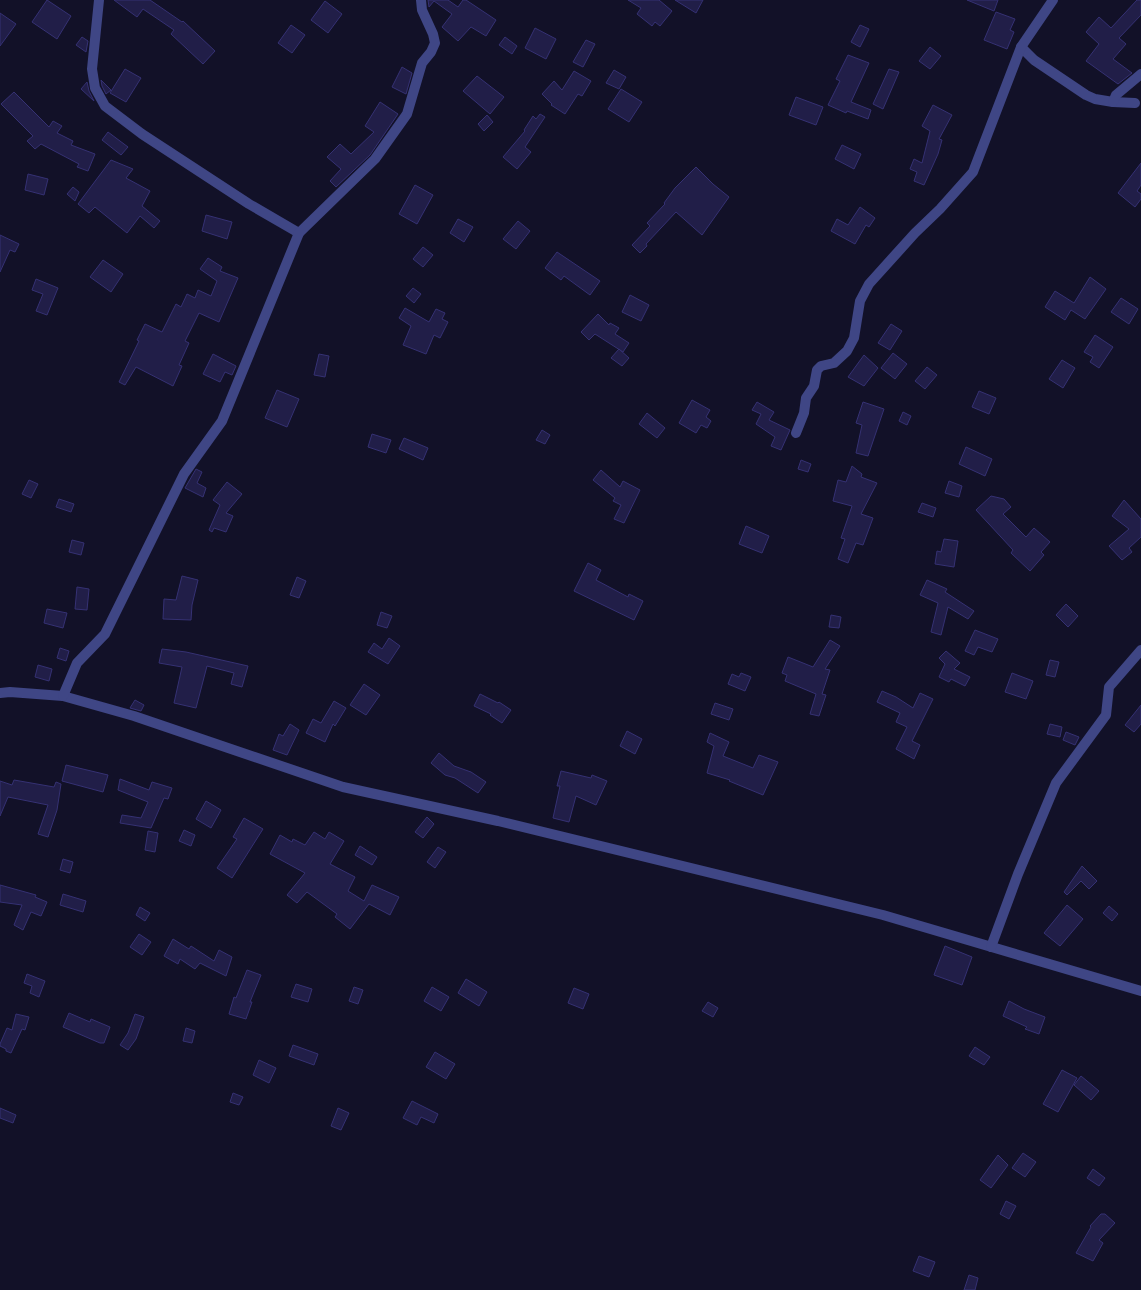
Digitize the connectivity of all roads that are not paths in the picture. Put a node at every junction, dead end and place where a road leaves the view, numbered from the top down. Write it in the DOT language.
graph roads {
  1 [pos="99,0"];
  2 [pos="421,0"];
  3 [pos="1053,0"];
  4 [pos="1021,47"];
  5 [pos="1141,74"];
  6 [pos="1113,102"];
  7 [pos="1135,103"];
  8 [pos="299,233"];
  9 [pos="796,433"];
  10 [pos="1141,650"];
  11 [pos="0,692"];
  12 [pos="63,696"];
  13 [pos="991,947"];
  14 [pos="1141,991"];
  1 -- 8 [label="street"];
  2 -- 8 [label="street"];
  3 -- 4 [label="street"];
  4 -- 6 [label="street"];
  4 -- 9 [label="street"];
  5 -- 6 [label="street"];
  6 -- 7 [label="street"];
  8 -- 12 [label="street"];
  10 -- 13 [label="street"];
  11 -- 12 [label="street"];
  12 -- 13 [label="street"];
  13 -- 14 [label="street"];
}
